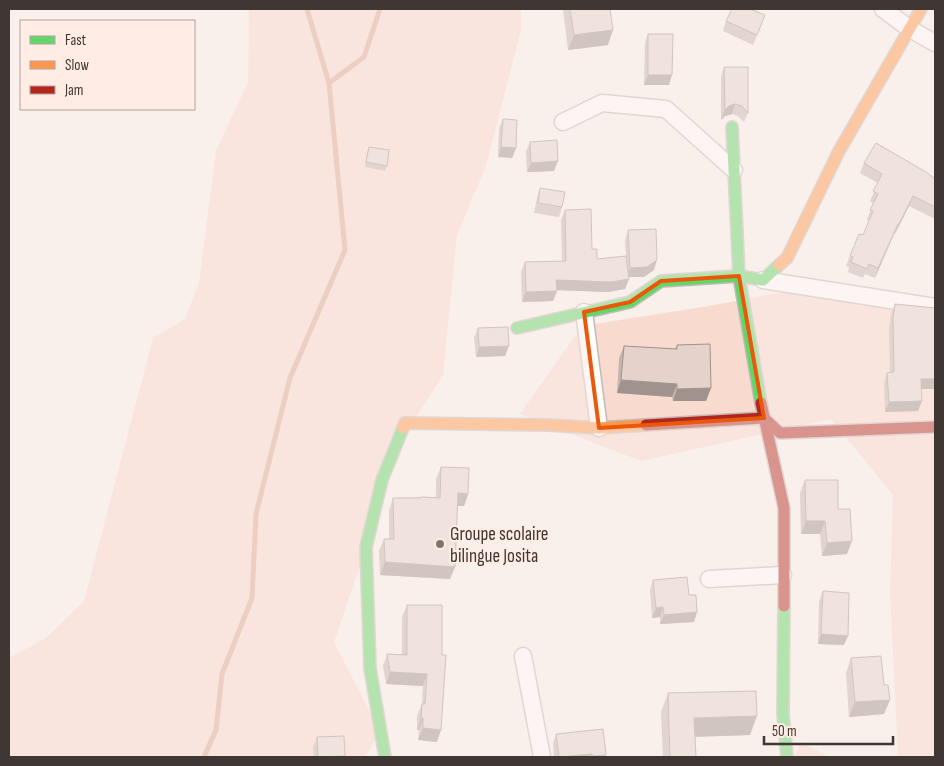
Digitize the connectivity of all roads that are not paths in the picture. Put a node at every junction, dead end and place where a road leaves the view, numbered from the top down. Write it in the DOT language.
graph roads {
  1 [pos="883,9"];
  2 [pos="921,9"];
  3 [pos="910,29"];
  4 [pos="935,43"];
  5 [pos="563,122"];
  6 [pos="732,127"];
  7 [pos="734,170"];
  8 [pos="739,276"];
  9 [pos="763,280"];
  10 [pos="935,307"];
  11 [pos="584,312"];
  12 [pos="517,328"];
  13 [pos="764,418"];
  14 [pos="935,427"];
  15 [pos="600,428"];
  16 [pos="784,575"];
  17 [pos="709,579"];
  18 [pos="523,656"];
  19 [pos="385,757"];
  20 [pos="542,757"];
  21 [pos="787,757"];
  1 -- 3 [label="street"];
  2 -- 3 [label="street"];
  3 -- 4 [label="street"];
  3 -- 9 [label="street"];
  5 -- 7 [label="street"];
  6 -- 7 [label="street"];
  7 -- 8 [label="street"];
  8 -- 9 [label="street"];
  8 -- 11 [label="street"];
  8 -- 13 [label="street"];
  9 -- 10 [label="street"];
  11 -- 12 [label="street"];
  11 -- 15 [label="street"];
  13 -- 14 [label="street"];
  13 -- 15 [label="street"];
  13 -- 16 [label="street"];
  15 -- 19 [label="street"];
  16 -- 17 [label="street"];
  16 -- 21 [label="street"];
  18 -- 20 [label="street"];
}
